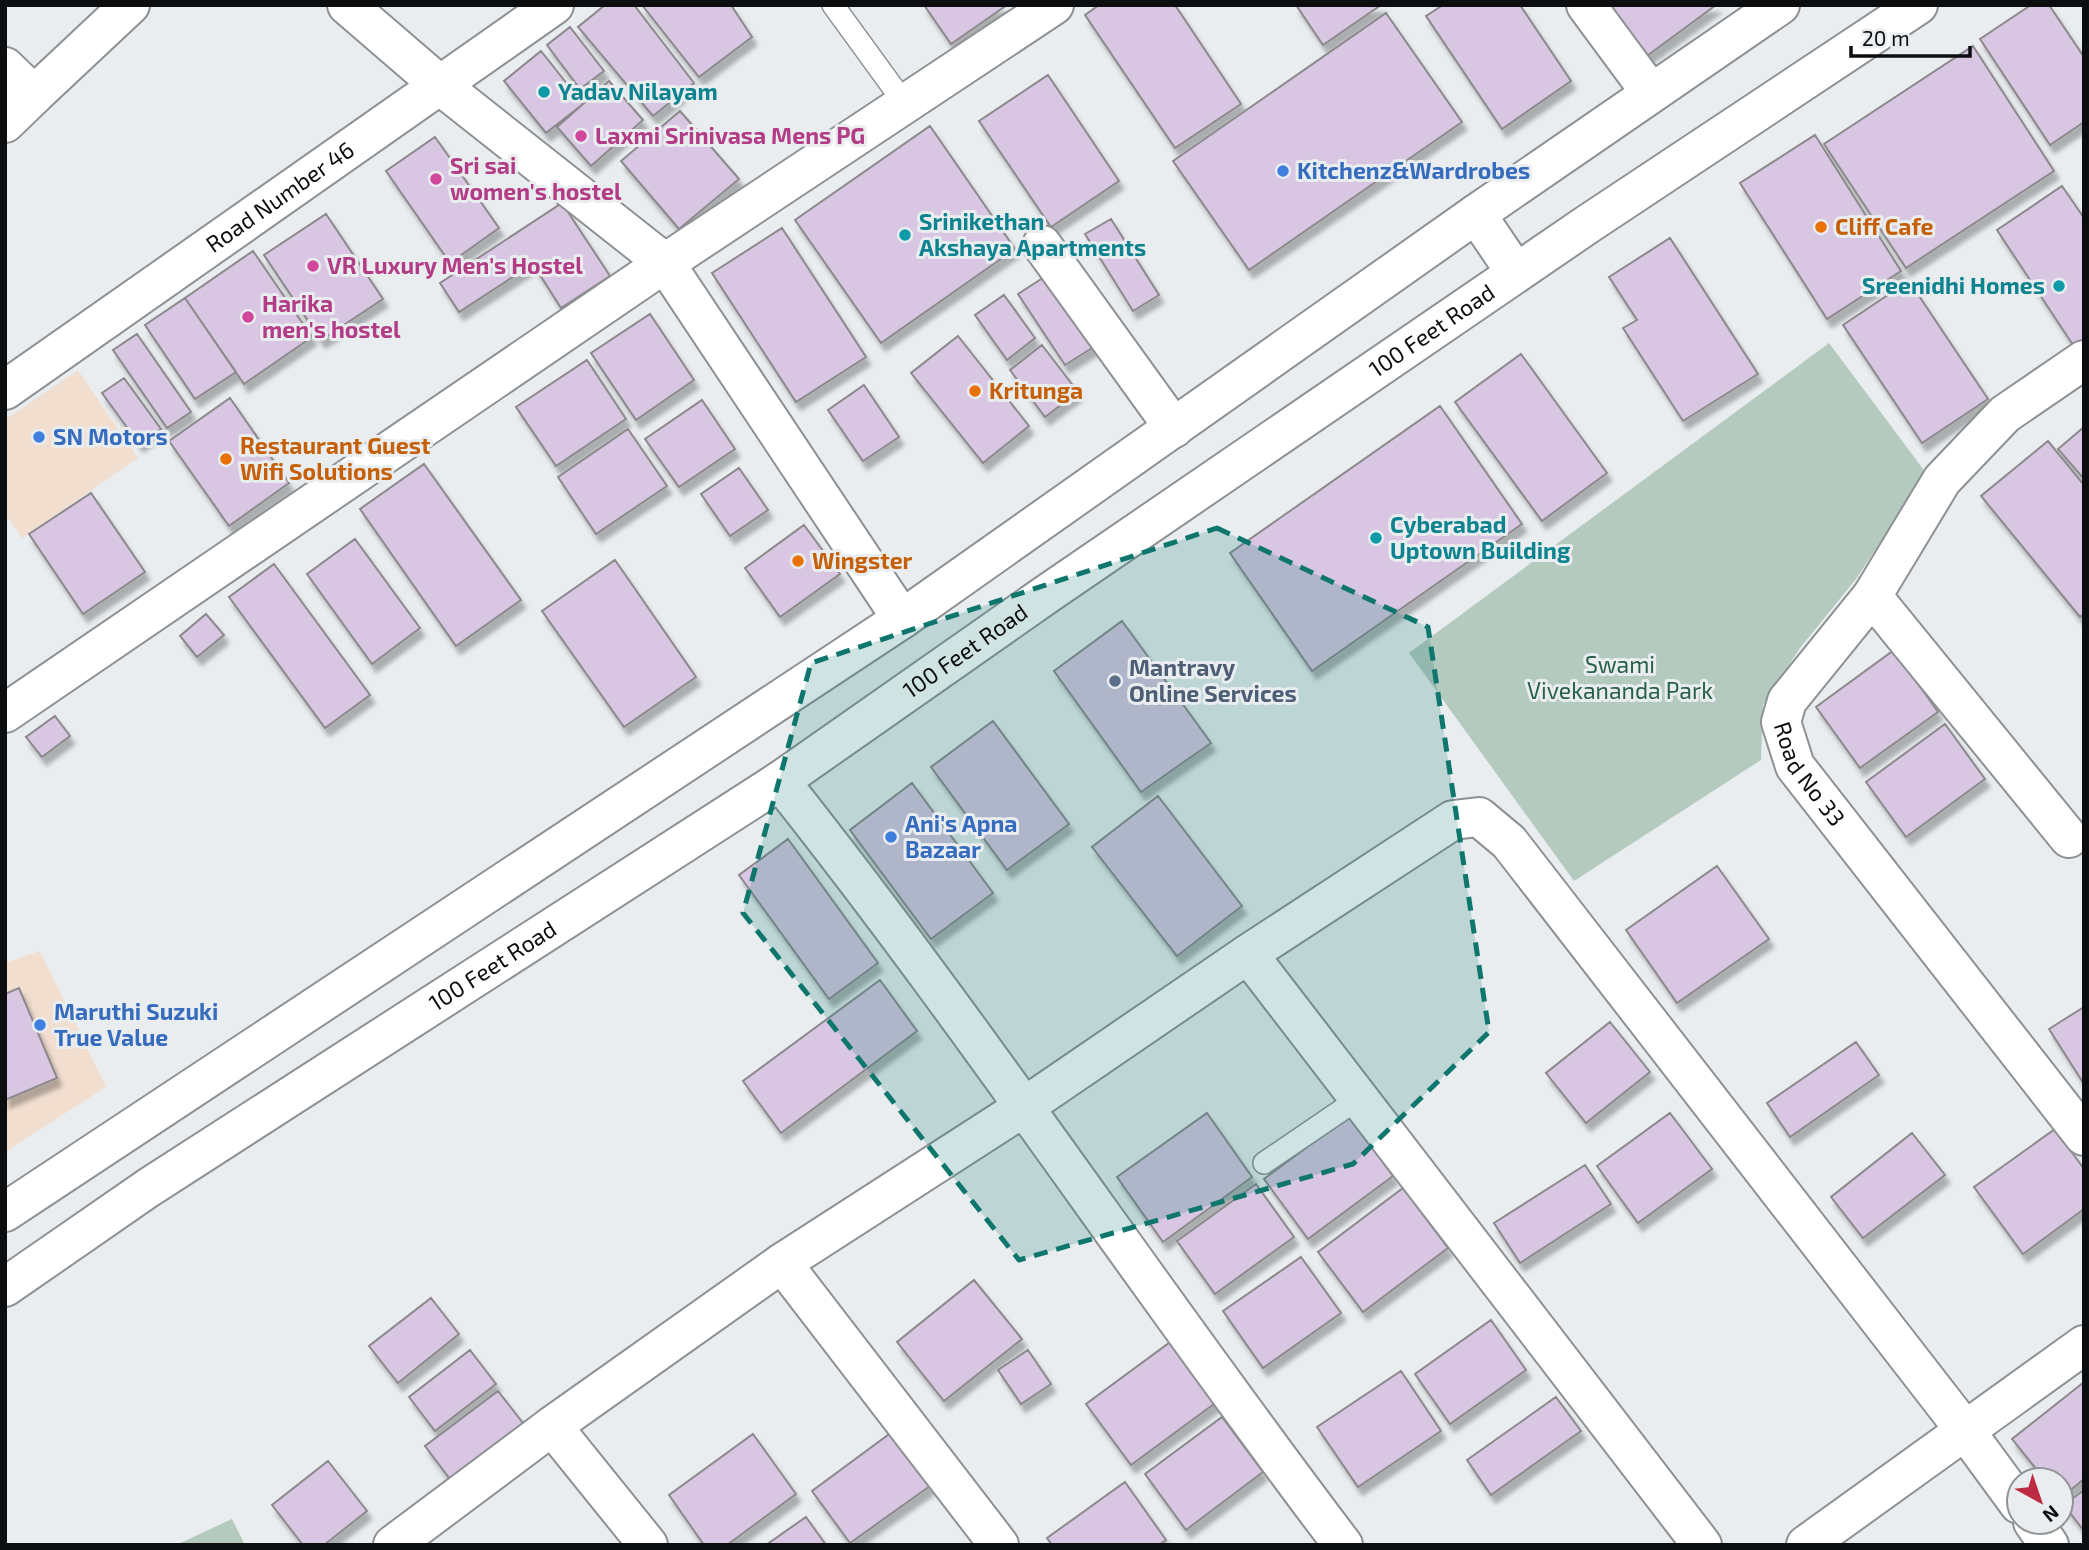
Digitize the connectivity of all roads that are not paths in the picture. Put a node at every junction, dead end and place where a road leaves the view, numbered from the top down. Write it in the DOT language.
graph roads {
  1 [pos="130,5"];
  2 [pos="347,5"];
  3 [pos="554,5"];
  4 [pos="833,5"];
  5 [pos="1054,5"];
  6 [pos="1586,5"];
  7 [pos="1780,5"];
  8 [pos="1918,5"];
  9 [pos="5,67"];
  10 [pos="441,86"];
  11 [pos="1651,93"];
  12 [pos="34,95"];
  13 [pos="905,104"];
  14 [pos="5,123"];
  15 [pos="1476,214"];
  16 [pos="1042,246"];
  17 [pos="665,263"];
  18 [pos="1516,273"];
  19 [pos="2084,360"];
  20 [pos="5,390"];
  21 [pos="1174,428"];
  22 [pos="1872,596"];
  23 [pos="902,619"];
  24 [pos="5,713"];
  25 [pos="780,781"];
  26 [pos="2069,838"];
  27 [pos="1248,954"];
  28 [pos="1358,1099"];
  29 [pos="1024,1107"];
  30 [pos="2084,1136"];
  31 [pos="1264,1163"];
  32 [pos="5,1212"];
  33 [pos="782,1263"];
  34 [pos="5,1287"];
  35 [pos="2084,1345"];
  36 [pos="552,1426"];
  37 [pos="1964,1429"];
  38 [pos="2005,1485"];
  39 [pos="393,1545"];
  40 [pos="648,1545"];
  41 [pos="999,1545"];
  42 [pos="1343,1545"];
  43 [pos="1702,1545"];
  44 [pos="1806,1545"];
  1 -- 12 [label="street"];
  2 -- 10 [label="street"];
  3 -- 10 [label="street, Road Number 46"];
  4 -- 13 [label="lane"];
  5 -- 13 [label="street"];
  6 -- 11 [label="street"];
  7 -- 11 [label="street"];
  8 -- 18 [label="street, 100 Feet Road"];
  9 -- 12 [label="street"];
  10 -- 17 [label="street"];
  10 -- 20 [label="street, Road Number 46"];
  11 -- 15 [label="street"];
  12 -- 14 [label="street"];
  13 -- 17 [label="street"];
  15 -- 18 [label="street"];
  15 -- 21 [label="street"];
  16 -- 21 [label="street"];
  17 -- 23 [label="street"];
  17 -- 24 [label="street"];
  18 -- 25 [label="street, 100 Feet Road"];
  19 -- 22 [label="street, Road No 33"];
  21 -- 23 [label="street"];
  22 -- 26 [label="street"];
  22 -- 30 [label="street, Road No 33"];
  23 -- 32 [label="street"];
  25 -- 29 [label="street"];
  25 -- 34 [label="street, 100 Feet Road"];
  27 -- 28 [label="street"];
  27 -- 29 [label="street"];
  27 -- 37 [label="street"];
  28 -- 31 [label="lane"];
  28 -- 43 [label="street"];
  29 -- 33 [label="street"];
  29 -- 42 [label="street"];
  33 -- 36 [label="street"];
  33 -- 41 [label="street"];
  35 -- 37 [label="street"];
  36 -- 39 [label="street"];
  36 -- 40 [label="street"];
  37 -- 38 [label="street"];
  37 -- 44 [label="street"];
}
